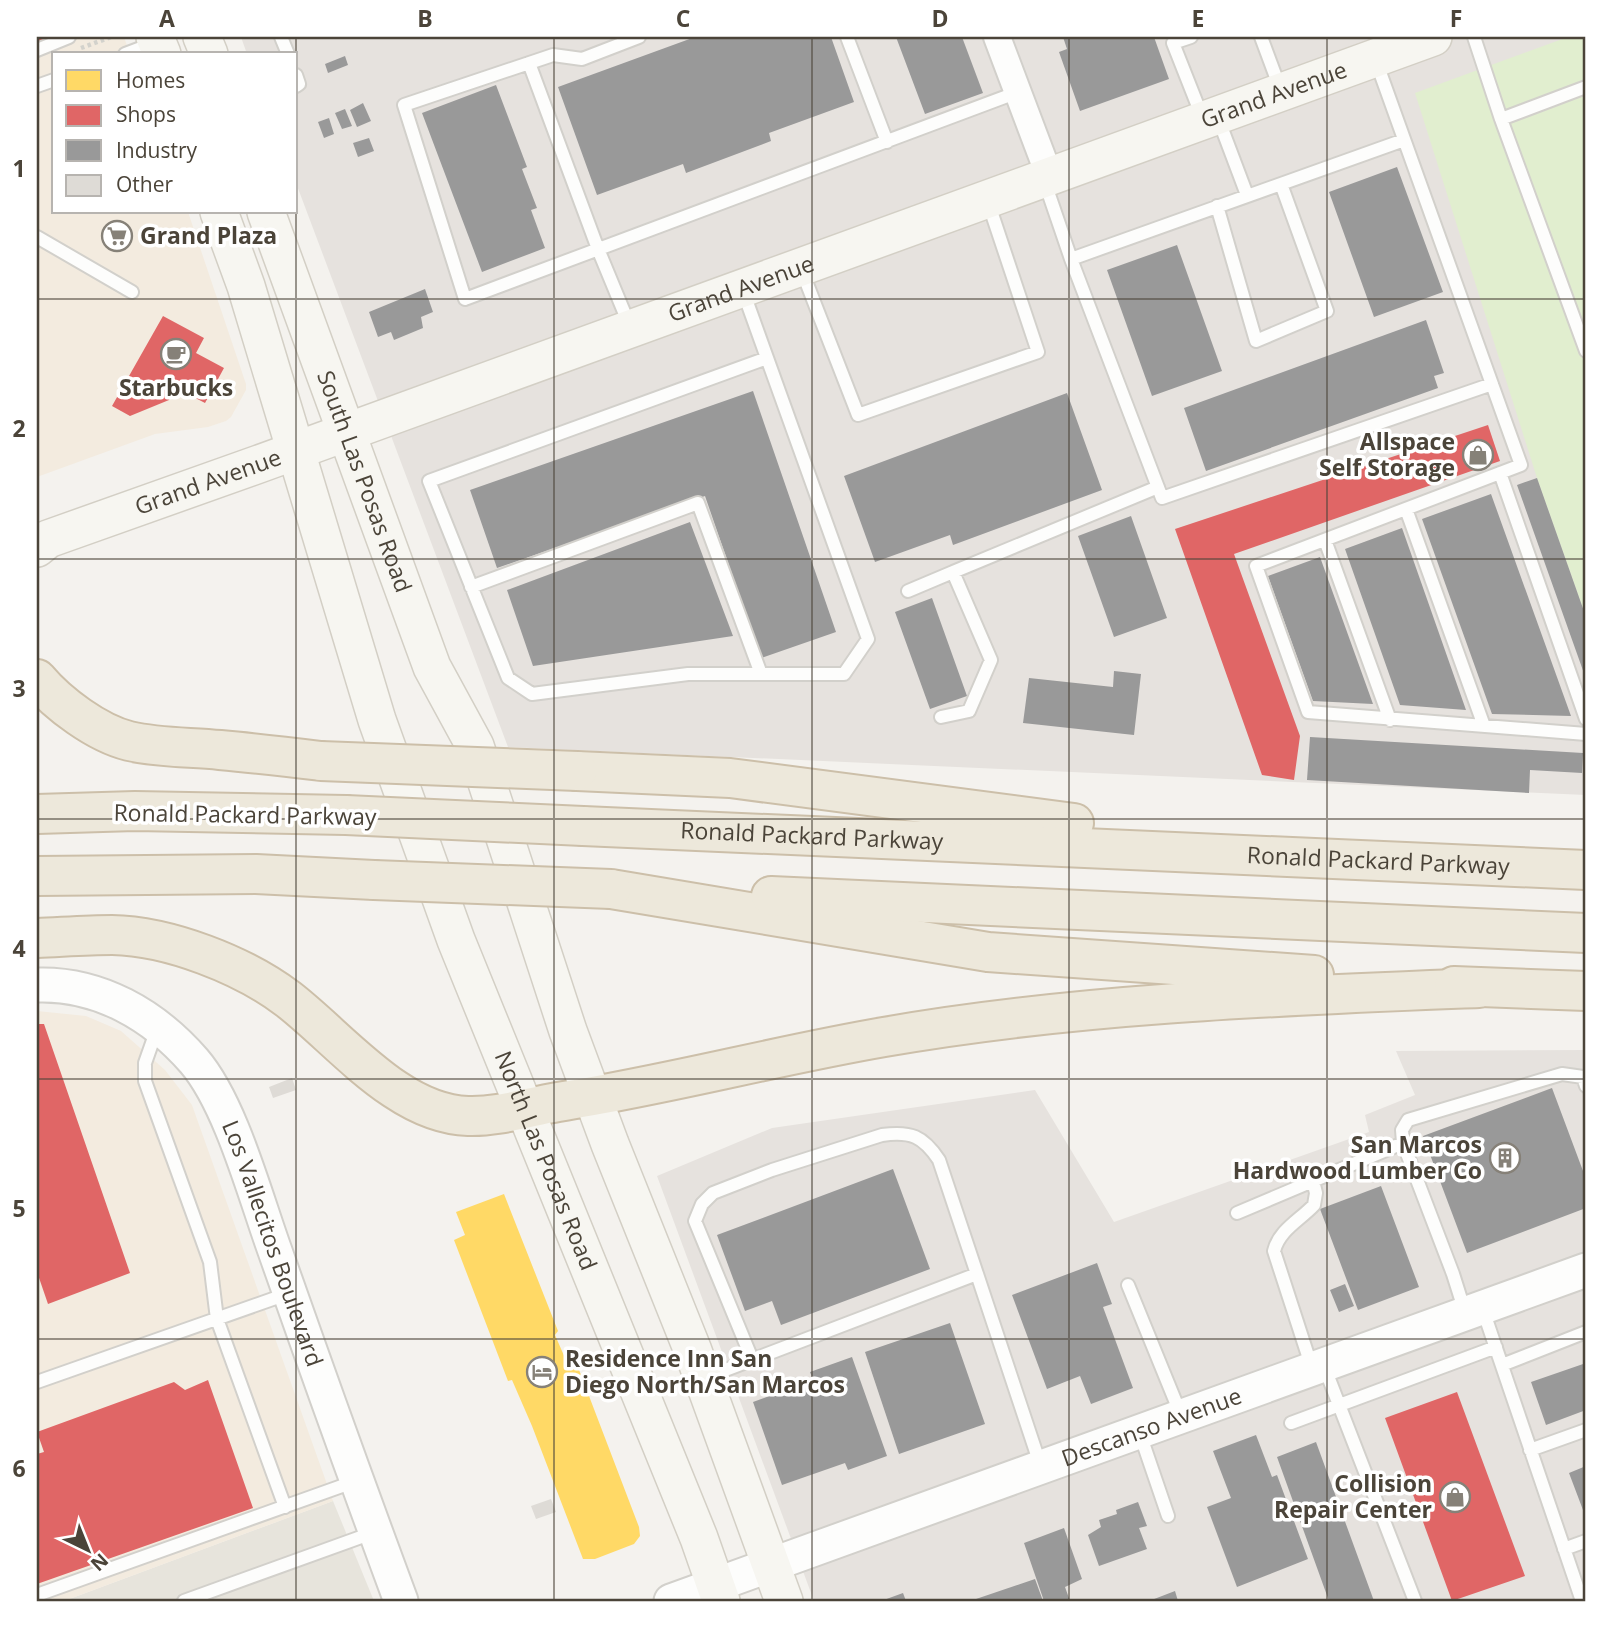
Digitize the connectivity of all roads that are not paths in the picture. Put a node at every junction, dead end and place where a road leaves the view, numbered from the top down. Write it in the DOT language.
graph roads {
  1 [pos="69,37"];
  2 [pos="639,37"];
  3 [pos="847,37"];
  4 [pos="997,37"];
  5 [pos="1191,37"];
  6 [pos="1261,37"];
  7 [pos="1433,37"];
  8 [pos="1474,37"];
  9 [pos="37,50"];
  10 [pos="1375,58"];
  11 [pos="529,63"];
  12 [pos="1586,87"];
  13 [pos="1281,91"];
  14 [pos="1018,92"];
  15 [pos="1210,117"];
  16 [pos="1501,120"];
  17 [pos="1404,139"];
  18 [pos="887,142"];
  19 [pos="1046,176"];
  20 [pos="1281,184"];
  21 [pos="1247,195"];
  22 [pos="987,198"];
  23 [pos="1217,206"];
  24 [pos="220,214"];
  25 [pos="267,214"];
  26 [pos="37,237"];
  27 [pos="598,249"];
  28 [pos="1071,259"];
  29 [pos="800,266"];
  30 [pos="742,288"];
  31 [pos="132,292"];
  32 [pos="631,328"];
  33 [pos="1586,351"];
  34 [pos="767,358"];
  35 [pos="1492,384"];
  36 [pos="346,432"];
  37 [pos="295,450"];
  38 [pos="1500,473"];
  39 [pos="1158,487"];
  40 [pos="1406,509"];
  41 [pos="1325,540"];
  42 [pos="41,542"];
  43 [pos="953,572"];
  44 [pos="471,587"];
  45 [pos="908,591"];
  46 [pos="761,674"];
  47 [pos="37,679"];
  48 [pos="941,717"];
  49 [pos="1586,719"];
  50 [pos="1390,720"];
  51 [pos="1484,726"];
  52 [pos="1586,734"];
  53 [pos="37,814"];
  54 [pos="1500,867"];
  55 [pos="1586,870"];
  56 [pos="37,876"];
  57 [pos="611,889"];
  58 [pos="1586,933"];
  59 [pos="37,938"];
  60 [pos="37,985"];
  61 [pos="1479,988"];
  62 [pos="1586,991"];
  63 [pos="158,1026"];
  64 [pos="1586,1086"];
  65 [pos="592,1097"];
  66 [pos="525,1107"];
  67 [pos="1403,1143"];
  68 [pos="1313,1181"];
  69 [pos="1237,1213"];
  70 [pos="1586,1270"];
  71 [pos="977,1274"];
  72 [pos="1128,1285"];
  73 [pos="289,1293"];
  74 [pos="1474,1310"];
  75 [pos="217,1319"];
  76 [pos="1586,1332"];
  77 [pos="1496,1348"];
  78 [pos="752,1359"];
  79 [pos="1502,1365"];
  80 [pos="1317,1366"];
  81 [pos="703,1378"];
  82 [pos="37,1382"];
  83 [pos="1339,1403"];
  84 [pos="1181,1416"];
  85 [pos="1292,1423"];
  86 [pos="1586,1430"];
  87 [pos="1139,1431"];
  88 [pos="1530,1450"];
  89 [pos="1041,1467"];
  90 [pos="357,1481"];
  91 [pos="285,1507"];
  92 [pos="1168,1516"];
  93 [pos="376,1532"];
  94 [pos="1586,1541"];
  95 [pos="1564,1549"];
  96 [pos="772,1565"];
  97 [pos="718,1593"];
  98 [pos="37,1595"];
  99 [pos="184,1601"];
  100 [pos="401,1601"];
  101 [pos="671,1601"];
  102 [pos="784,1601"];
  103 [pos="1415,1601"];
  104 [pos="1582,1601"];
  1 -- 9 [label="lane"];
  2 -- 11 [label="lane"];
  3 -- 18 [label="lane"];
  4 -- 14 [label="street"];
  5 -- 15 [label="lane"];
  6 -- 13 [label="lane"];
  7 -- 10 [label="main road, Grand Avenue"];
  8 -- 16 [label="lane"];
  10 -- 13 [label="main road, Grand Avenue"];
  10 -- 17 [label="lane"];
  11 -- 27 [label="lane"];
  11 -- 27 [label="lane"];
  12 -- 16 [label="lane"];
  13 -- 15 [label="main road, Grand Avenue"];
  14 -- 18 [label="lane"];
  14 -- 19 [label="street"];
  15 -- 19 [label="main road, Grand Avenue"];
  15 -- 21 [label="lane"];
  16 -- 33 [label="lane"];
  17 -- 20 [label="lane"];
  17 -- 35 [label="lane"];
  18 -- 27 [label="lane"];
  19 -- 22 [label="main road, Grand Avenue"];
  19 -- 28 [label="lane"];
  20 -- 21 [label="lane"];
  20 -- 23 [label="lane"];
  21 -- 23 [label="lane"];
  22 -- 29 [label="main road, Grand Avenue"];
  22 -- 29 [label="lane"];
  23 -- 28 [label="lane"];
  24 -- 37 [label="main road"];
  25 -- 36 [label="main road, South Las Posas Road"];
  26 -- 31 [label="lane"];
  27 -- 32 [label="lane"];
  28 -- 39 [label="lane"];
  29 -- 30 [label="main road, Grand Avenue"];
  30 -- 32 [label="main road, Grand Avenue"];
  30 -- 34 [label="lane"];
  32 -- 36 [label="main road, Grand Avenue"];
  34 -- 44 [label="lane"];
  34 -- 46 [label="lane"];
  35 -- 38 [label="lane"];
  35 -- 39 [label="lane"];
  36 -- 37 [label="main road, Grand Avenue"];
  36 -- 65 [label="main road, South Las Posas Road"];
  37 -- 42 [label="main road, Grand Avenue"];
  37 -- 66 [label="main road, North Las Posas Road"];
  38 -- 40 [label="lane"];
  38 -- 49 [label="lane"];
  39 -- 43 [label="lane"];
  40 -- 41 [label="lane"];
  40 -- 51 [label="lane"];
  41 -- 50 [label="lane"];
  41 -- 50 [label="lane"];
  43 -- 45 [label="lane"];
  43 -- 48 [label="lane"];
  44 -- 46 [label="lane"];
  44 -- 46 [label="lane"];
  47 -- 54 [label="highway, bridge"];
  50 -- 51 [label="lane"];
  51 -- 52 [label="lane"];
  53 -- 54 [label="highway, Ronald Packard Parkway, bridge"];
  54 -- 55 [label="highway, Ronald Packard Parkway"];
  56 -- 57 [label="highway, bridge"];
  57 -- 58 [label="highway"];
  57 -- 61 [label="highway"];
  59 -- 66 [label="highway"];
  60 -- 63 [label="street, Los Vallecitos Boulevard"];
  61 -- 62 [label="highway"];
  61 -- 65 [label="highway"];
  63 -- 73 [label="street, Los Vallecitos Boulevard"];
  63 -- 75 [label="lane"];
  64 -- 67 [label="lane"];
  65 -- 66 [label="highway"];
  65 -- 81 [label="main road"];
  66 -- 97 [label="main road, North Las Posas Road"];
  67 -- 68 [label="lane"];
  67 -- 74 [label="lane"];
  68 -- 69 [label="lane"];
  68 -- 80 [label="lane"];
  70 -- 74 [label="street, Descanso Avenue"];
  71 -- 78 [label="lane"];
  71 -- 78 [label="lane"];
  71 -- 89 [label="lane"];
  72 -- 84 [label="lane"];
  73 -- 75 [label="lane"];
  73 -- 90 [label="street, Los Vallecitos Boulevard"];
  74 -- 77 [label="lane"];
  74 -- 80 [label="street, Descanso Avenue"];
  75 -- 82 [label="lane"];
  75 -- 91 [label="lane"];
  76 -- 79 [label="lane"];
  77 -- 79 [label="lane"];
  77 -- 83 [label="lane"];
  78 -- 81 [label="lane"];
  79 -- 88 [label="lane"];
  80 -- 83 [label="lane"];
  80 -- 84 [label="street, Descanso Avenue"];
  81 -- 96 [label="main road"];
  83 -- 85 [label="lane"];
  83 -- 103 [label="lane"];
  84 -- 87 [label="street, Descanso Avenue"];
  86 -- 88 [label="lane"];
  87 -- 89 [label="street, Descanso Avenue"];
  87 -- 92 [label="lane"];
  88 -- 95 [label="lane"];
  89 -- 96 [label="street, Descanso Avenue"];
  90 -- 91 [label="lane"];
  90 -- 93 [label="street, Los Vallecitos Boulevard"];
  91 -- 98 [label="lane"];
  93 -- 99 [label="lane"];
  93 -- 100 [label="street, Los Vallecitos Boulevard"];
  94 -- 95 [label="lane"];
  95 -- 104 [label="lane"];
  96 -- 97 [label="street, Descanso Avenue"];
  96 -- 102 [label="main road"];
  97 -- 101 [label="street"];
}
